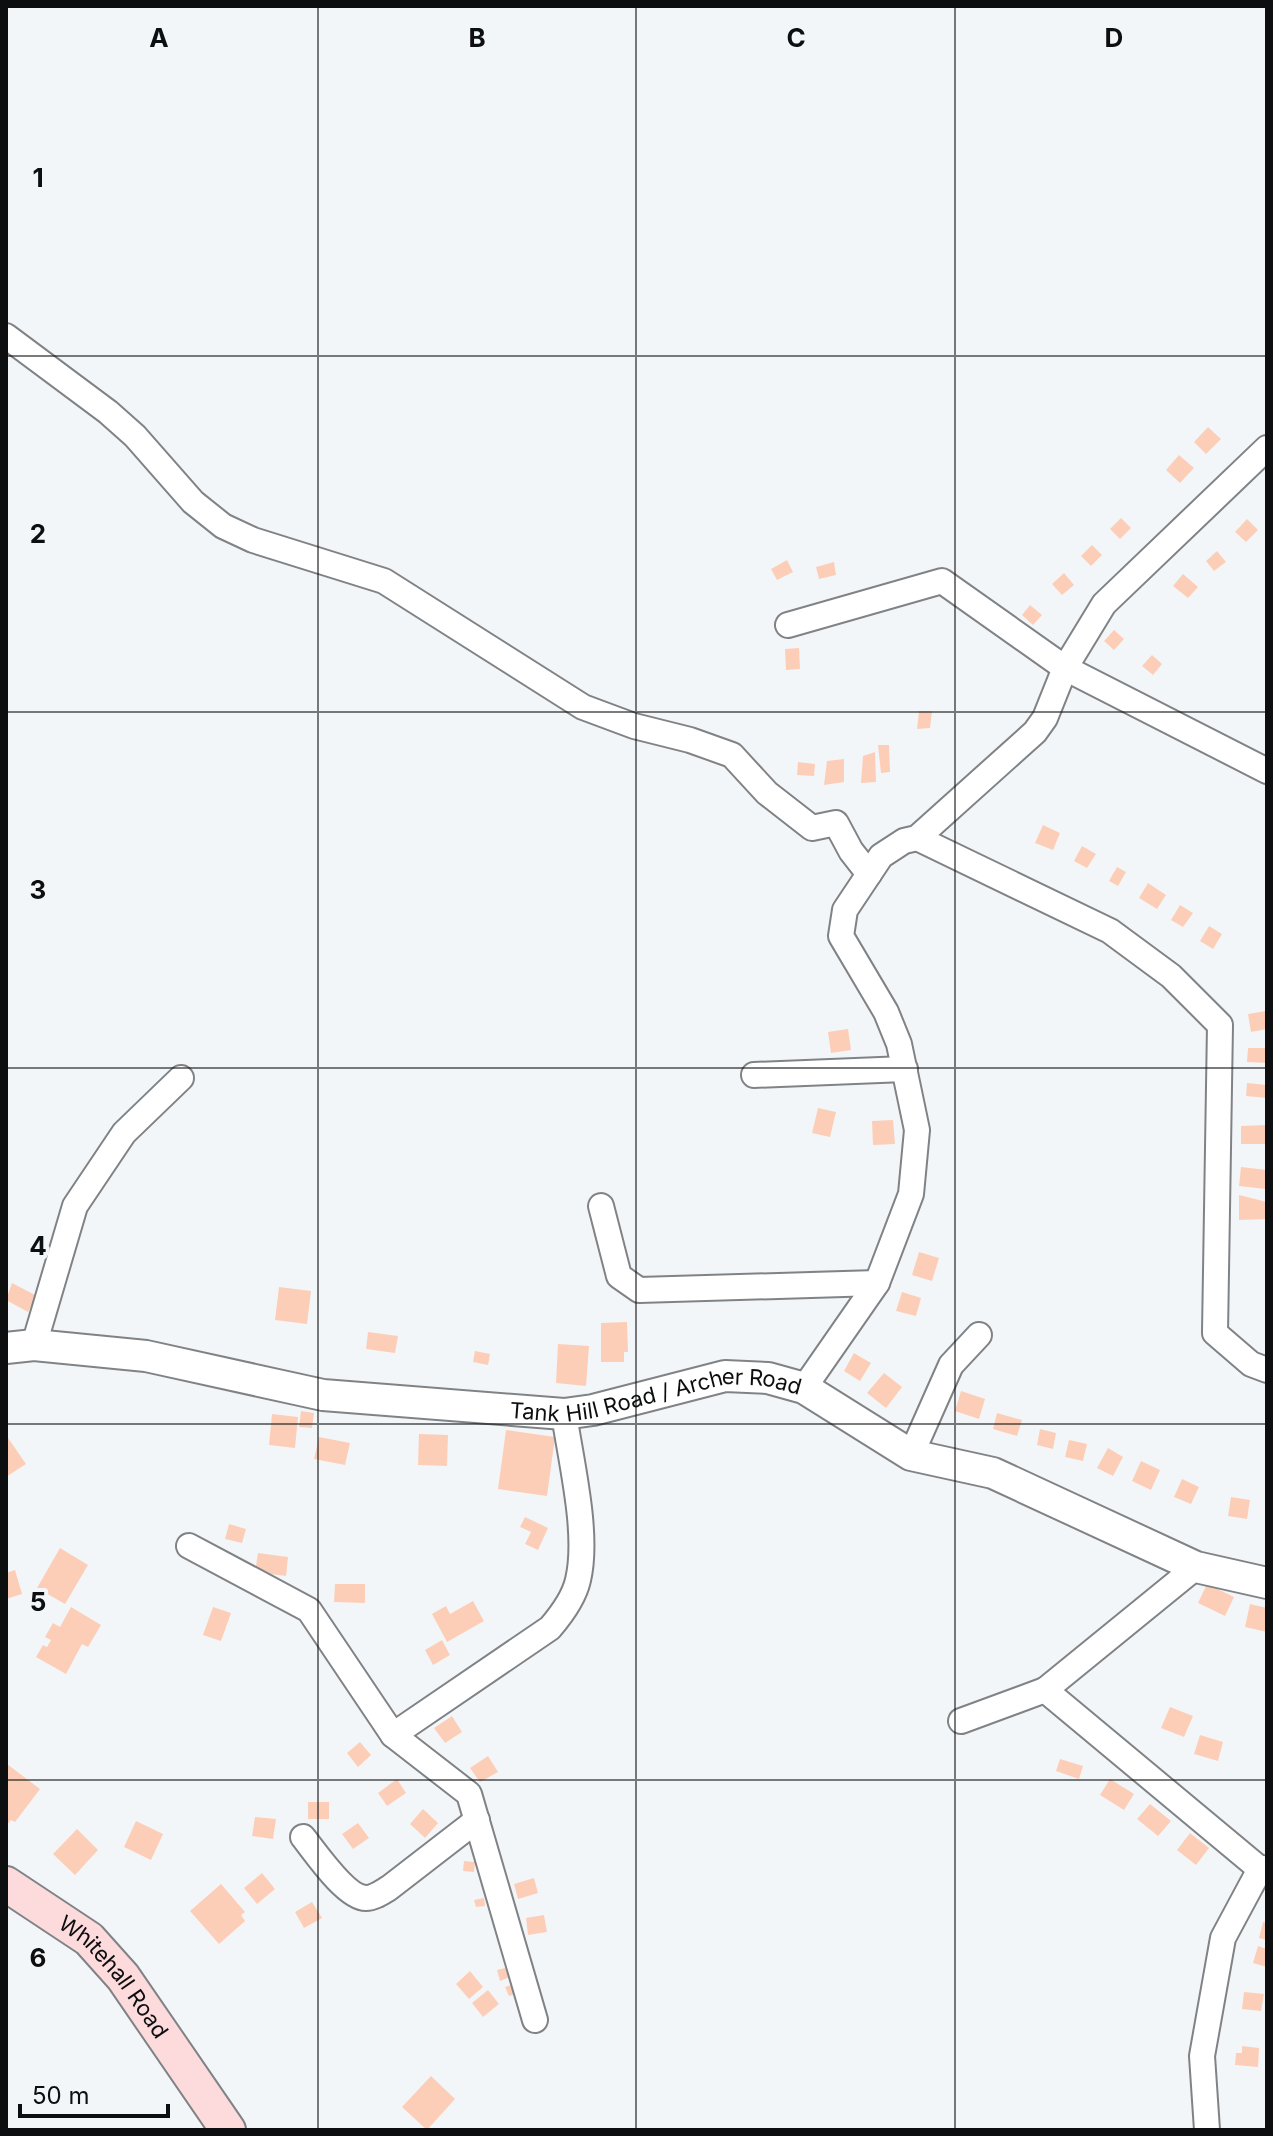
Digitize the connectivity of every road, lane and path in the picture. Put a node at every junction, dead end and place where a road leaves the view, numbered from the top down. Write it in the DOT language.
graph roads {
  1 [pos="6,336"];
  2 [pos="1267,448"];
  3 [pos="788,625"];
  4 [pos="1065,668"];
  5 [pos="1267,771"];
  6 [pos="917,838"];
  7 [pos="869,874"];
  8 [pos="905,1069"];
  9 [pos="754,1075"];
  10 [pos="181,1078"];
  11 [pos="601,1206"];
  12 [pos="877,1283"];
  13 [pos="979,1335"];
  14 [pos="20,1346"];
  15 [pos="1267,1370"];
  16 [pos="804,1388"];
  17 [pos="564,1414"];
  18 [pos="911,1455"];
  19 [pos="189,1546"];
  20 [pos="1196,1567"];
  21 [pos="1267,1583"];
  22 [pos="1045,1690"];
  23 [pos="961,1721"];
  24 [pos="393,1735"];
  25 [pos="477,1820"];
  26 [pos="303,1837"];
  27 [pos="1264,1869"];
  28 [pos="6,1884"];
  29 [pos="535,2020"];
  30 [pos="228,2130"];
  31 [pos="1207,2130"];
  1 -- 7 [label="street"];
  2 -- 4 [label="street"];
  3 -- 4 [label="street"];
  4 -- 5 [label="street"];
  4 -- 6 [label="street"];
  6 -- 7 [label="street"];
  6 -- 15 [label="street"];
  7 -- 8 [label="street"];
  8 -- 9 [label="street"];
  8 -- 12 [label="street"];
  10 -- 14 [label="street"];
  11 -- 12 [label="street"];
  12 -- 16 [label="street"];
  13 -- 18 [label="street"];
  14 -- 17 [label="street, Tank Hill Road / Archer Road"];
  16 -- 17 [label="street, Tank Hill Road / Archer Road"];
  16 -- 18 [label="street, Tank Hill Road / Archer Road"];
  17 -- 24 [label="street"];
  18 -- 20 [label="street, Tank Hill Road / Archer Road"];
  19 -- 24 [label="street"];
  20 -- 21 [label="street, Tank Hill Road / Archer Road"];
  20 -- 22 [label="street"];
  22 -- 23 [label="street"];
  22 -- 27 [label="street"];
  24 -- 25 [label="street"];
  25 -- 26 [label="street"];
  25 -- 29 [label="street"];
  27 -- 31 [label="street"];
  28 -- 30 [label="main road, Whitehall Road"];
}
